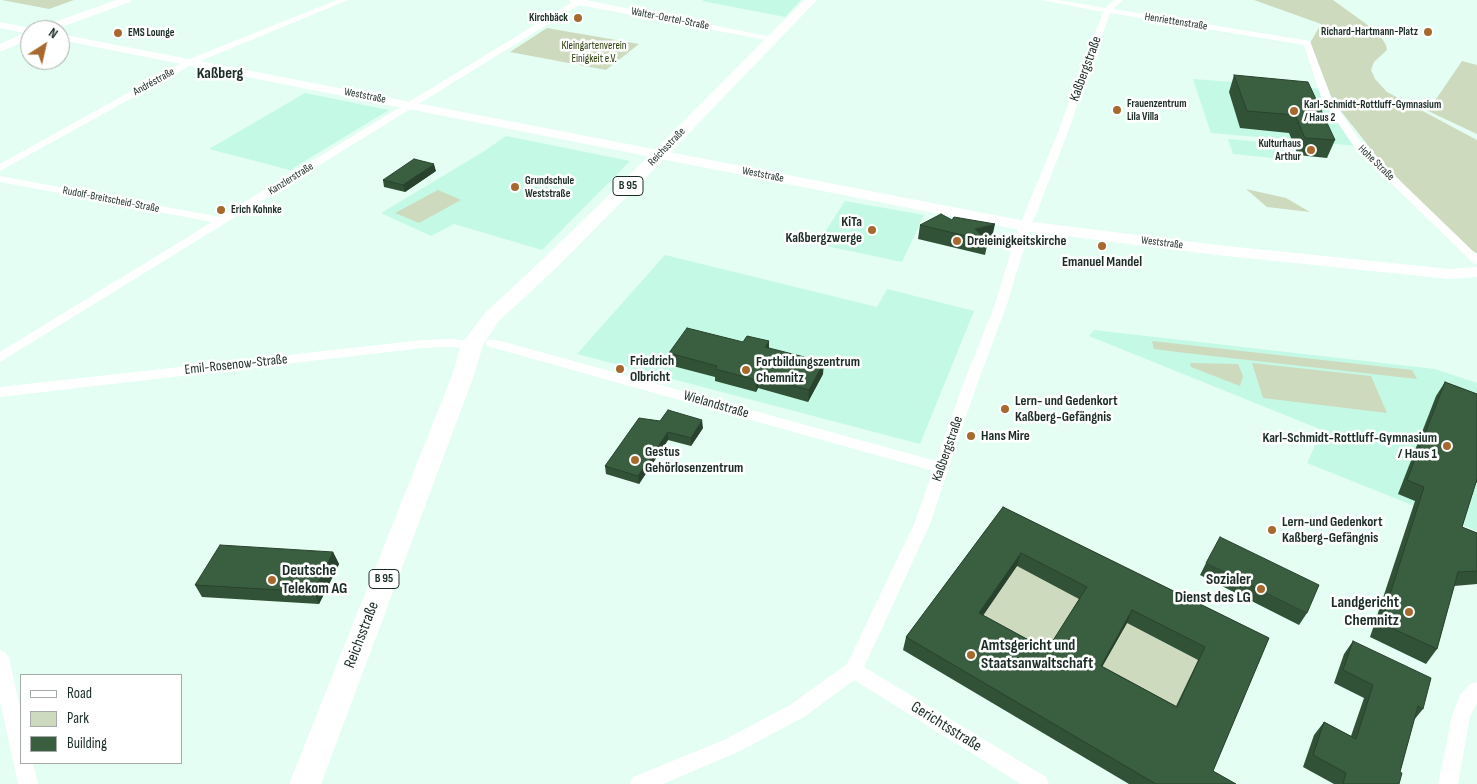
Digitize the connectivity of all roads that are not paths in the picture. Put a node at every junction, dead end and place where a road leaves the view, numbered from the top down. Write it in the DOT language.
graph roads {
  1 [pos="126,0"];
  2 [pos="344,0"];
  3 [pos="569,0"];
  4 [pos="811,0"];
  5 [pos="1045,0"];
  6 [pos="1119,0"];
  7 [pos="580,1"];
  8 [pos="1107,10"];
  9 [pos="70,20"];
  10 [pos="0,25"];
  11 [pos="20,29"];
  12 [pos="20,39"];
  13 [pos="70,39"];
  14 [pos="772,39"];
  15 [pos="1307,43"];
  16 [pos="0,48"];
  17 [pos="190,62"];
  18 [pos="411,105"];
  19 [pos="659,155"];
  20 [pos="0,168"];
  21 [pos="0,179"];
  22 [pos="222,221"];
  23 [pos="1025,226"];
  24 [pos="1476,271"];
  25 [pos="482,344"];
  26 [pos="0,358"];
  27 [pos="0,392"];
  28 [pos="941,468"];
  29 [pos="0,658"];
  30 [pos="853,670"];
  31 [pos="1477,690"];
  32 [pos="20,749"];
  33 [pos="23,764"];
  34 [pos="28,784"];
  35 [pos="305,784"];
  36 [pos="640,784"];
  37 [pos="1039,784"];
  38 [pos="1448,784"];
  1 -- 9 [label="street"];
  2 -- 17 [label="street, Andréstraße"];
  3 -- 7 [label="street, Walter-Oertel-Straße"];
  4 -- 14 [label="main road, Reichsstraße / B 95"];
  5 -- 8 [label="street, Henriettenstraße"];
  6 -- 8 [label="street"];
  7 -- 14 [label="street, Walter-Oertel-Straße"];
  7 -- 18 [label="street, Kanzlerstraße"];
  8 -- 15 [label="street, Henriettenstraße"];
  8 -- 23 [label="street, Kaßbergstraße"];
  10 -- 11 [label="street"];
  12 -- 16 [label="street"];
  13 -- 17 [label="street, Weststraße"];
  14 -- 19 [label="main road, Reichsstraße / B 95"];
  15 -- 24 [label="street, Hohe Straße"];
  17 -- 18 [label="street, Weststraße"];
  17 -- 20 [label="street, Andréstraße"];
  18 -- 19 [label="street, Weststraße"];
  18 -- 22 [label="street, Kanzlerstraße"];
  19 -- 23 [label="street, Weststraße"];
  19 -- 25 [label="main road, Reichsstraße / B 95"];
  21 -- 22 [label="street, Rudolf-Breitscheid-Straße"];
  22 -- 26 [label="street, Kanzlerstraße"];
  23 -- 24 [label="street, Weststraße"];
  23 -- 28 [label="street, Kaßbergstraße"];
  25 -- 27 [label="street, Emil-Rosenow-Straße"];
  25 -- 28 [label="street, Wielandstraße"];
  25 -- 35 [label="main road, Reichsstraße / B 95"];
  28 -- 30 [label="street, Kaßbergstraße"];
  29 -- 32 [label="street"];
  30 -- 36 [label="street, Kaßbergstraße"];
  30 -- 37 [label="street, Gerichtsstraße"];
  31 -- 38 [label="street"];
  33 -- 34 [label="street"];
}
